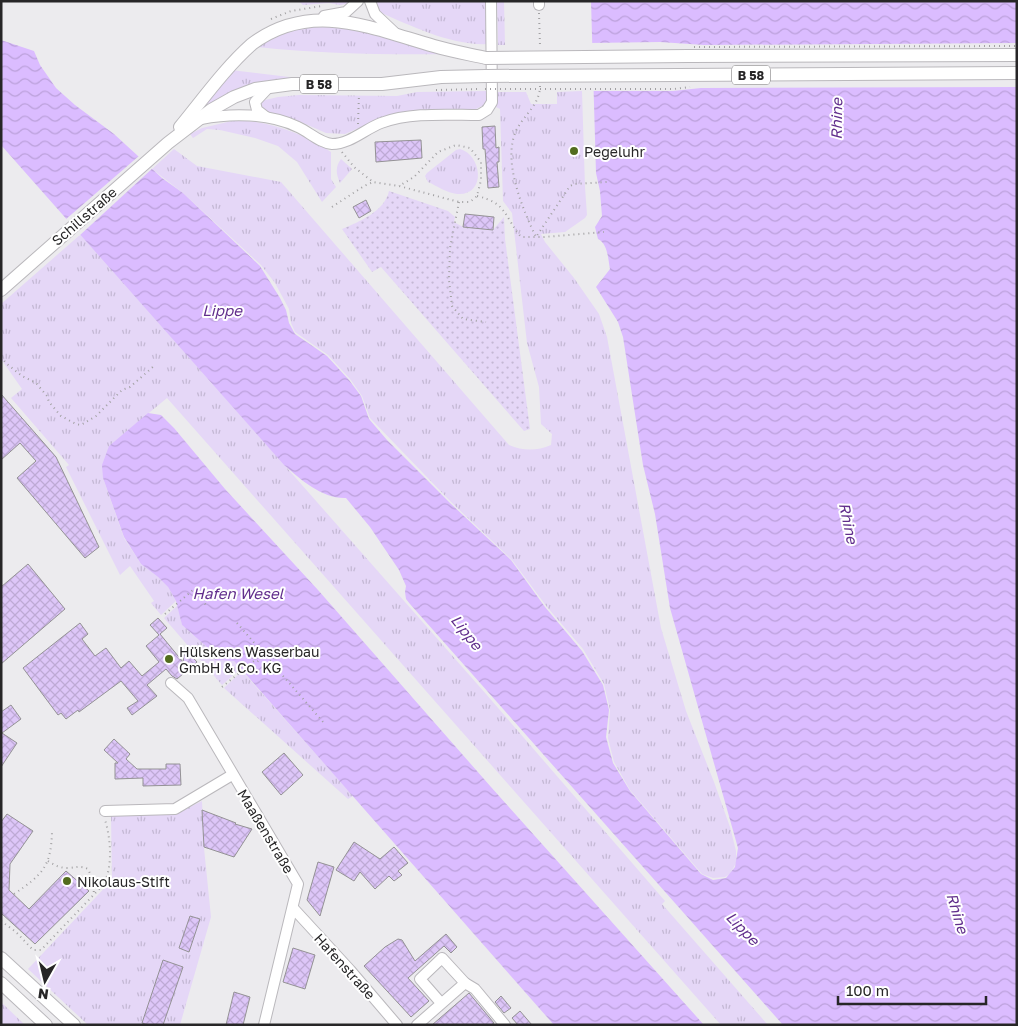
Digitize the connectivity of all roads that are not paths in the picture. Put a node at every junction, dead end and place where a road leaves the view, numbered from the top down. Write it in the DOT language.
graph roads {
  1 [pos="358,1"];
  2 [pos="370,1"];
  3 [pos="491,1"];
  4 [pos="324,16"];
  5 [pos="394,32"];
  6 [pos="1017,54"];
  7 [pos="1017,73"];
  8 [pos="269,87"];
  9 [pos="266,117"];
  10 [pos="199,120"];
  11 [pos="168,143"];
  12 [pos="1,290"];
  13 [pos="171,683"];
  14 [pos="232,775"];
  15 [pos="105,816"];
  16 [pos="293,908"];
  17 [pos="1,958"];
  18 [pos="1,983"];
  19 [pos="465,983"];
  20 [pos="441,1003"];
  21 [pos="46,1025"];
  22 [pos="74,1025"];
  23 [pos="264,1025"];
  24 [pos="397,1025"];
  25 [pos="417,1025"];
  26 [pos="506,1025"];
  1 -- 4 [label="street"];
  2 -- 5 [label="street"];
  3 -- 9 [label="street"];
  4 -- 5 [label="main road, B 58"];
  4 -- 11 [label="main road, B 58"];
  5 -- 6 [label="main road, B 58, bridge"];
  7 -- 8 [label="main road, B 58, bridge"];
  8 -- 9 [label="street"];
  8 -- 10 [label="main road, B 58"];
  9 -- 10 [label="street"];
  10 -- 11 [label="main road, B 58"];
  11 -- 12 [label="main road, Schillstraße / B 58"];
  13 -- 14 [label="street, Maaßenstraße"];
  14 -- 15 [label="street"];
  14 -- 16 [label="street, Maaßenstraße"];
  16 -- 23 [label="street, Maaßenstraße"];
  16 -- 24 [label="street, Hafenstraße"];
  17 -- 22 [label="main road"];
  18 -- 21 [label="main road"];
  19 -- 20 [label="street"];
  19 -- 20 [label="street"];
  19 -- 26 [label="street"];
  20 -- 25 [label="street"];
}
